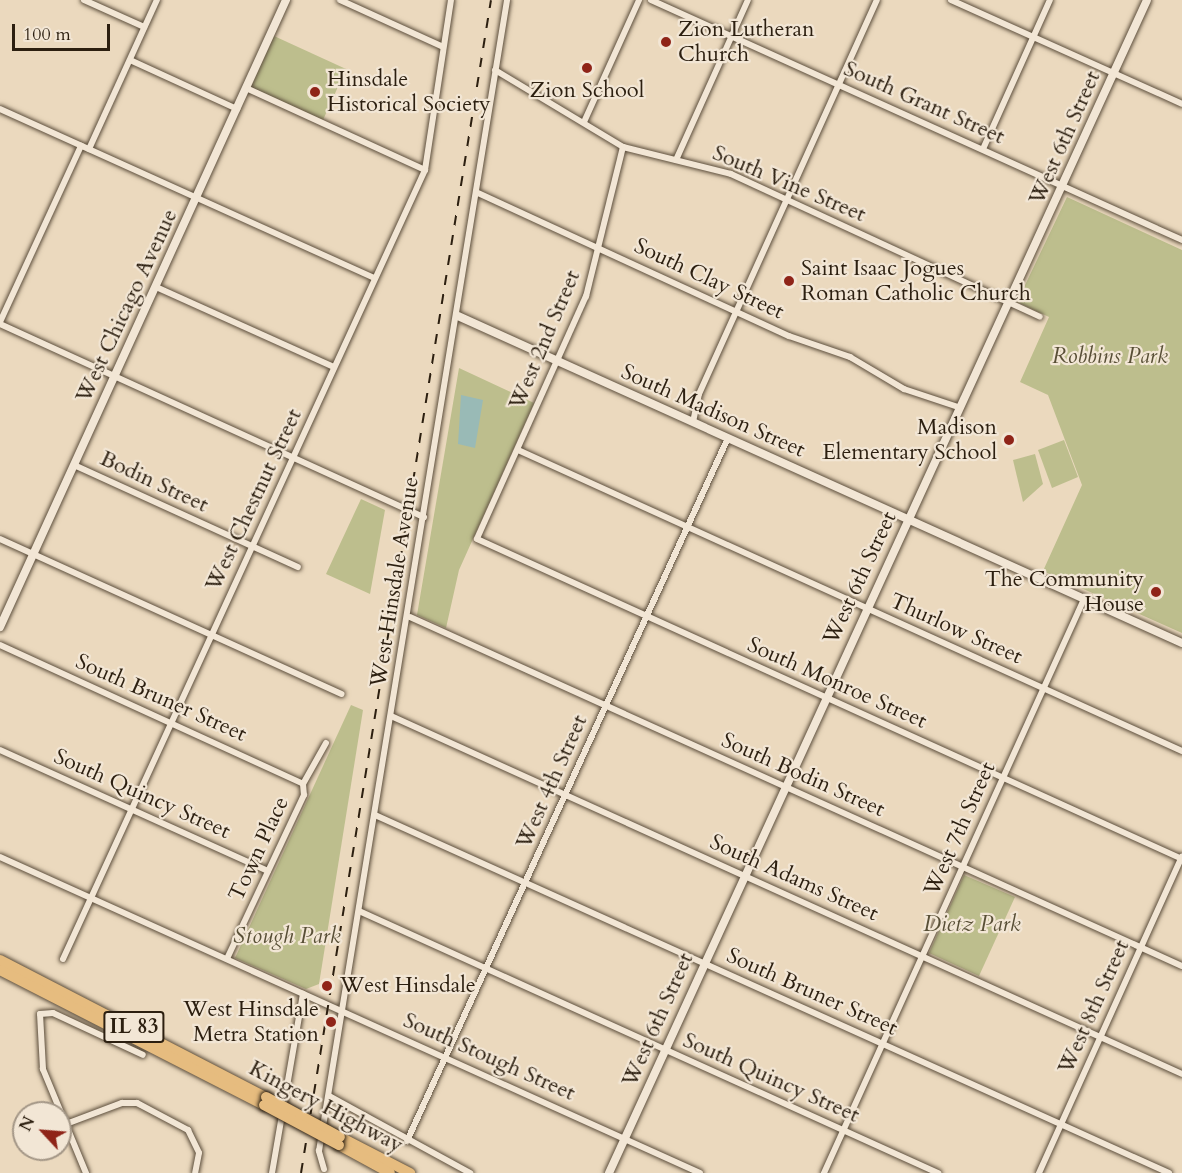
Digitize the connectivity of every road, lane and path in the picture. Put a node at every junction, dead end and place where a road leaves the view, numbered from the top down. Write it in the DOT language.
graph roads {
  1 [pos="84,0"];
  2 [pos="157,0"];
  3 [pos="286,0"];
  4 [pos="340,0"];
  5 [pos="450,0"];
  6 [pos="507,0"];
  7 [pos="639,0"];
  8 [pos="651,0"];
  9 [pos="748,0"];
  10 [pos="878,0"];
  11 [pos="951,0"];
  12 [pos="1050,0"];
  13 [pos="1147,0"];
  14 [pos="144,27"];
  15 [pos="732,36"];
  16 [pos="1033,37"];
  17 [pos="443,47"];
  18 [pos="129,60"];
  19 [pos="495,70"];
  20 [pos="1114,73"];
  21 [pos="839,84"];
  22 [pos="246,88"];
  23 [pos="1182,104"];
  24 [pos="0,109"];
  25 [pos="237,109"];
  26 [pos="584,122"];
  27 [pos="81,146"];
  28 [pos="623,147"];
  29 [pos="983,148"];
  30 [pos="90,149"];
  31 [pos="676,160"];
  32 [pos="426,170"];
  33 [pos="1064,185"];
  34 [pos="478,193"];
  35 [pos="197,198"];
  36 [pos="786,200"];
  37 [pos="1182,240"];
  38 [pos="601,248"];
  39 [pos="375,278"];
  40 [pos="156,287"];
  41 [pos="1006,301"];
  42 [pos="737,310"];
  43 [pos="458,316"];
  44 [pos="1040,317"];
  45 [pos="0,323"];
  46 [pos="558,361"];
  47 [pos="334,367"];
  48 [pos="115,376"];
  49 [pos="958,407"];
  50 [pos="693,422"];
  51 [pos="728,438"];
  52 [pos="518,450"];
  53 [pos="294,457"];
  54 [pos="74,465"];
  55 [pos="424,517"];
  56 [pos="908,519"];
  57 [pos="687,527"];
  58 [pos="0,539"];
  59 [pos="477,540"];
  60 [pos="252,546"];
  61 [pos="34,554"];
  62 [pos="298,567"];
  63 [pos="1084,599"];
  64 [pos="866,608"];
  65 [pos="647,616"];
  66 [pos="410,617"];
  67 [pos="0,627"];
  68 [pos="211,635"];
  69 [pos="1182,643"];
  70 [pos="0,645"];
  71 [pos="1044,688"];
  72 [pos="341,694"];
  73 [pos="825,697"];
  74 [pos="606,705"];
  75 [pos="391,716"];
  76 [pos="171,722"];
  77 [pos="326,743"];
  78 [pos="0,750"];
  79 [pos="1182,751"];
  80 [pos="1003,778"];
  81 [pos="304,785"];
  82 [pos="784,786"];
  83 [pos="566,795"];
  84 [pos="132,808"];
  85 [pos="375,814"];
  86 [pos="0,857"];
  87 [pos="1182,858"];
  88 [pos="963,867"];
  89 [pos="268,871"];
  90 [pos="744,876"];
  91 [pos="526,882"];
  92 [pos="90,898"];
  93 [pos="359,911"];
  94 [pos="1141,948"];
  95 [pos="922,956"];
  96 [pos="63,959"];
  97 [pos="227,959"];
  98 [pos="0,960"];
  99 [pos="704,962"];
  100 [pos="1182,966"];
  101 [pos="487,969"];
  102 [pos="0,970"];
  103 [pos="303,994"];
  104 [pos="344,1012"];
  105 [pos="1100,1037"];
  106 [pos="883,1043"];
  107 [pos="665,1049"];
  108 [pos="143,1055"];
  109 [pos="446,1058"];
  110 [pos="1182,1074"];
  111 [pos="329,1096"];
  112 [pos="56,1101"];
  113 [pos="265,1101"];
  114 [pos="72,1122"];
  115 [pos="1061,1124"];
  116 [pos="843,1130"];
  117 [pos="72,1139"];
  118 [pos="624,1139"];
  119 [pos="339,1141"];
  120 [pos="407,1141"];
  121 [pos="324,1169"];
  122 [pos="86,1173"];
  123 [pos="195,1173"];
  124 [pos="272,1173"];
  125 [pos="390,1173"];
  126 [pos="410,1173"];
  127 [pos="470,1173"];
  128 [pos="609,1173"];
  129 [pos="700,1173"];
  130 [pos="824,1173"];
  131 [pos="938,1173"];
  132 [pos="1039,1173"];
  133 [pos="1169,1173"];
  1 -- 14 [label="street"];
  2 -- 14 [label="street"];
  3 -- 22 [label="street, West Chicago Avenue"];
  4 -- 17 [label="street"];
  5 -- 17 [label="street, West Chestnut Street"];
  6 -- 19 [label="street, West Hinsdale Avenue"];
  7 -- 26 [label="street"];
  8 -- 15 [label="street, South Grant Street"];
  9 -- 15 [label="street"];
  10 -- 21 [label="street"];
  11 -- 16 [label="street"];
  12 -- 16 [label="street"];
  13 -- 20 [label="street, West 6th Street"];
  14 -- 18 [label="street"];
  15 -- 21 [label="street, South Grant Street"];
  15 -- 31 [label="street"];
  16 -- 20 [label="street"];
  16 -- 29 [label="street"];
  17 -- 32 [label="street, West Chestnut Street"];
  18 -- 25 [label="street"];
  18 -- 30 [label="street"];
  19 -- 26 [label="street, South Vine Street"];
  19 -- 34 [label="street, West Hinsdale Avenue"];
  20 -- 23 [label="street"];
  20 -- 33 [label="street, West 6th Street"];
  21 -- 29 [label="street, South Grant Street"];
  21 -- 36 [label="street"];
  22 -- 25 [label="street, West Chicago Avenue"];
  22 -- 32 [label="street"];
  24 -- 27 [label="street"];
  25 -- 35 [label="street, West Chicago Avenue"];
  26 -- 28 [label="street, South Vine Street"];
  27 -- 30 [label="street"];
  27 -- 45 [label="street"];
  28 -- 31 [label="street, South Vine Street"];
  28 -- 38 [label="street, West 2nd Street"];
  29 -- 33 [label="street, South Grant Street"];
  30 -- 35 [label="street"];
  31 -- 36 [label="street, South Vine Street"];
  32 -- 39 [label="street, West Chestnut Street"];
  33 -- 37 [label="street, South Grant Street"];
  33 -- 41 [label="street, West 6th Street"];
  34 -- 38 [label="street, South Clay Street"];
  34 -- 43 [label="street, West Hinsdale Avenue"];
  35 -- 39 [label="street"];
  35 -- 40 [label="street, West Chicago Avenue"];
  36 -- 41 [label="street, South Vine Street"];
  36 -- 42 [label="street"];
  38 -- 42 [label="street, South Clay Street"];
  38 -- 46 [label="street, West 2nd Street"];
  39 -- 47 [label="street, West Chestnut Street"];
  40 -- 47 [label="street"];
  40 -- 48 [label="street, West Chicago Avenue"];
  41 -- 44 [label="street, South Vine Street"];
  41 -- 49 [label="street, West 6th Street"];
  42 -- 49 [label="street, South Clay Street"];
  42 -- 50 [label="street"];
  43 -- 46 [label="street, South Madison Street"];
  43 -- 55 [label="street, West Hinsdale Avenue"];
  45 -- 48 [label="street"];
  46 -- 50 [label="street, South Madison Street"];
  46 -- 52 [label="street, West 2nd Street"];
  47 -- 53 [label="street, West Chestnut Street"];
  48 -- 53 [label="street"];
  48 -- 54 [label="street, West Chicago Avenue"];
  49 -- 56 [label="street, West 6th Street"];
  50 -- 51 [label="street, South Madison Street"];
  51 -- 56 [label="street, South Madison Street"];
  51 -- 57 [label="street, West 4th Street"];
  52 -- 57 [label="street, Thurlow Street"];
  52 -- 59 [label="street, West 2nd Street"];
  53 -- 55 [label="street"];
  53 -- 60 [label="street, West Chestnut Street"];
  54 -- 60 [label="street, Bodin Street"];
  54 -- 61 [label="street, West Chicago Avenue"];
  55 -- 66 [label="street, West Hinsdale Avenue"];
  56 -- 63 [label="street, South Madison Street"];
  56 -- 64 [label="street, West 6th Street"];
  57 -- 64 [label="street, Thurlow Street"];
  57 -- 65 [label="street, West 4th Street"];
  58 -- 61 [label="street"];
  59 -- 65 [label="street, South Monroe Street"];
  60 -- 62 [label="street, Bodin Street"];
  60 -- 68 [label="street, West Chestnut Street"];
  61 -- 67 [label="street, West Chicago Avenue"];
  61 -- 68 [label="street"];
  63 -- 69 [label="street, South Madison Street"];
  63 -- 71 [label="street, West 7th Street"];
  64 -- 71 [label="street, Thurlow Street"];
  64 -- 73 [label="street, West 6th Street"];
  65 -- 73 [label="street, South Monroe Street"];
  65 -- 74 [label="street, West 4th Street"];
  66 -- 74 [label="street, South Bodin Street"];
  66 -- 75 [label="street, West Hinsdale Avenue"];
  68 -- 72 [label="street"];
  68 -- 76 [label="street, West Chestnut Street"];
  70 -- 76 [label="street, South Bruner Street"];
  71 -- 79 [label="street, Thurlow Street"];
  71 -- 80 [label="street, West 7th Street"];
  73 -- 80 [label="street, South Monroe Street"];
  73 -- 82 [label="street, West 6th Street"];
  74 -- 82 [label="street, South Bodin Street"];
  74 -- 83 [label="street, West 4th Street"];
  75 -- 83 [label="street, South Adams Street"];
  75 -- 85 [label="street, West Hinsdale Avenue"];
  76 -- 81 [label="street, South Bruner Street"];
  76 -- 84 [label="street, West Chestnut Street"];
  77 -- 81 [label="street, Town Place"];
  78 -- 84 [label="street, South Quincy Street"];
  80 -- 87 [label="street, South Monroe Street"];
  80 -- 88 [label="street, West 7th Street"];
  81 -- 89 [label="street, Town Place"];
  82 -- 88 [label="street, South Bodin Street"];
  82 -- 90 [label="street, West 6th Street"];
  83 -- 90 [label="street, South Adams Street"];
  83 -- 91 [label="street, West 4th Street"];
  84 -- 89 [label="street, South Quincy Street"];
  84 -- 92 [label="street, West Chestnut Street"];
  85 -- 91 [label="street, South Bruner Street"];
  85 -- 93 [label="street, West Hinsdale Avenue"];
  86 -- 92 [label="street, South Stough Street"];
  87 -- 94 [label="street, West 8th Street"];
  88 -- 94 [label="street, South Bodin Street"];
  88 -- 95 [label="street, West 7th Street"];
  89 -- 97 [label="street, Town Place"];
  90 -- 95 [label="street, South Adams Street"];
  90 -- 99 [label="street, West 6th Street"];
  91 -- 99 [label="street, South Bruner Street"];
  91 -- 101 [label="street, West 4th Street"];
  92 -- 96 [label="street, West Chestnut Street"];
  92 -- 97 [label="street, South Stough Street"];
  93 -- 101 [label="street, South Quincy Street"];
  93 -- 104 [label="street, West Hinsdale Avenue"];
  94 -- 100 [label="street, South Bodin Street"];
  94 -- 105 [label="street, West 8th Street"];
  95 -- 105 [label="street, South Adams Street"];
  95 -- 106 [label="street, West 7th Street"];
  97 -- 103 [label="street, South Stough Street"];
  98 -- 113 [label="highway, Kingery Highway / IL 83"];
  99 -- 106 [label="street, South Bruner Street"];
  99 -- 107 [label="street, West 6th Street"];
  101 -- 107 [label="street, South Quincy Street"];
  101 -- 109 [label="street, West 4th Street"];
  102 -- 113 [label="highway, Kingery Highway / IL 83"];
  103 -- 104 [label="street, South Stough Street"];
  103 -- 124 [label="street"];
  104 -- 109 [label="street, South Stough Street"];
  104 -- 111 [label="street, West Hinsdale Avenue"];
  105 -- 110 [label="street, South Adams Street"];
  105 -- 115 [label="street, West 8th Street"];
  106 -- 115 [label="street, South Bruner Street"];
  106 -- 116 [label="street, West 7th Street"];
  107 -- 116 [label="street, South Quincy Street"];
  107 -- 118 [label="street, West 6th Street"];
  108 -- 112 [label="street"];
  109 -- 118 [label="street, South Stough Street"];
  109 -- 120 [label="street, West 4th Street"];
  111 -- 120 [label="street"];
  111 -- 121 [label="street, West Hinsdale Avenue"];
  113 -- 119 [label="highway, Kingery Highway / IL 83, bridge"];
  114 -- 123 [label="street"];
  115 -- 132 [label="street, West 8th Street"];
  115 -- 133 [label="street, South Bruner Street"];
  116 -- 130 [label="street, West 7th Street"];
  116 -- 131 [label="street, South Quincy Street"];
  117 -- 122 [label="street"];
  118 -- 128 [label="street, West 6th Street"];
  118 -- 129 [label="street, South Stough Street"];
  119 -- 125 [label="highway, Kingery Highway / IL 83"];
  119 -- 126 [label="highway, Kingery Highway / IL 83"];
  120 -- 127 [label="street"];
}
